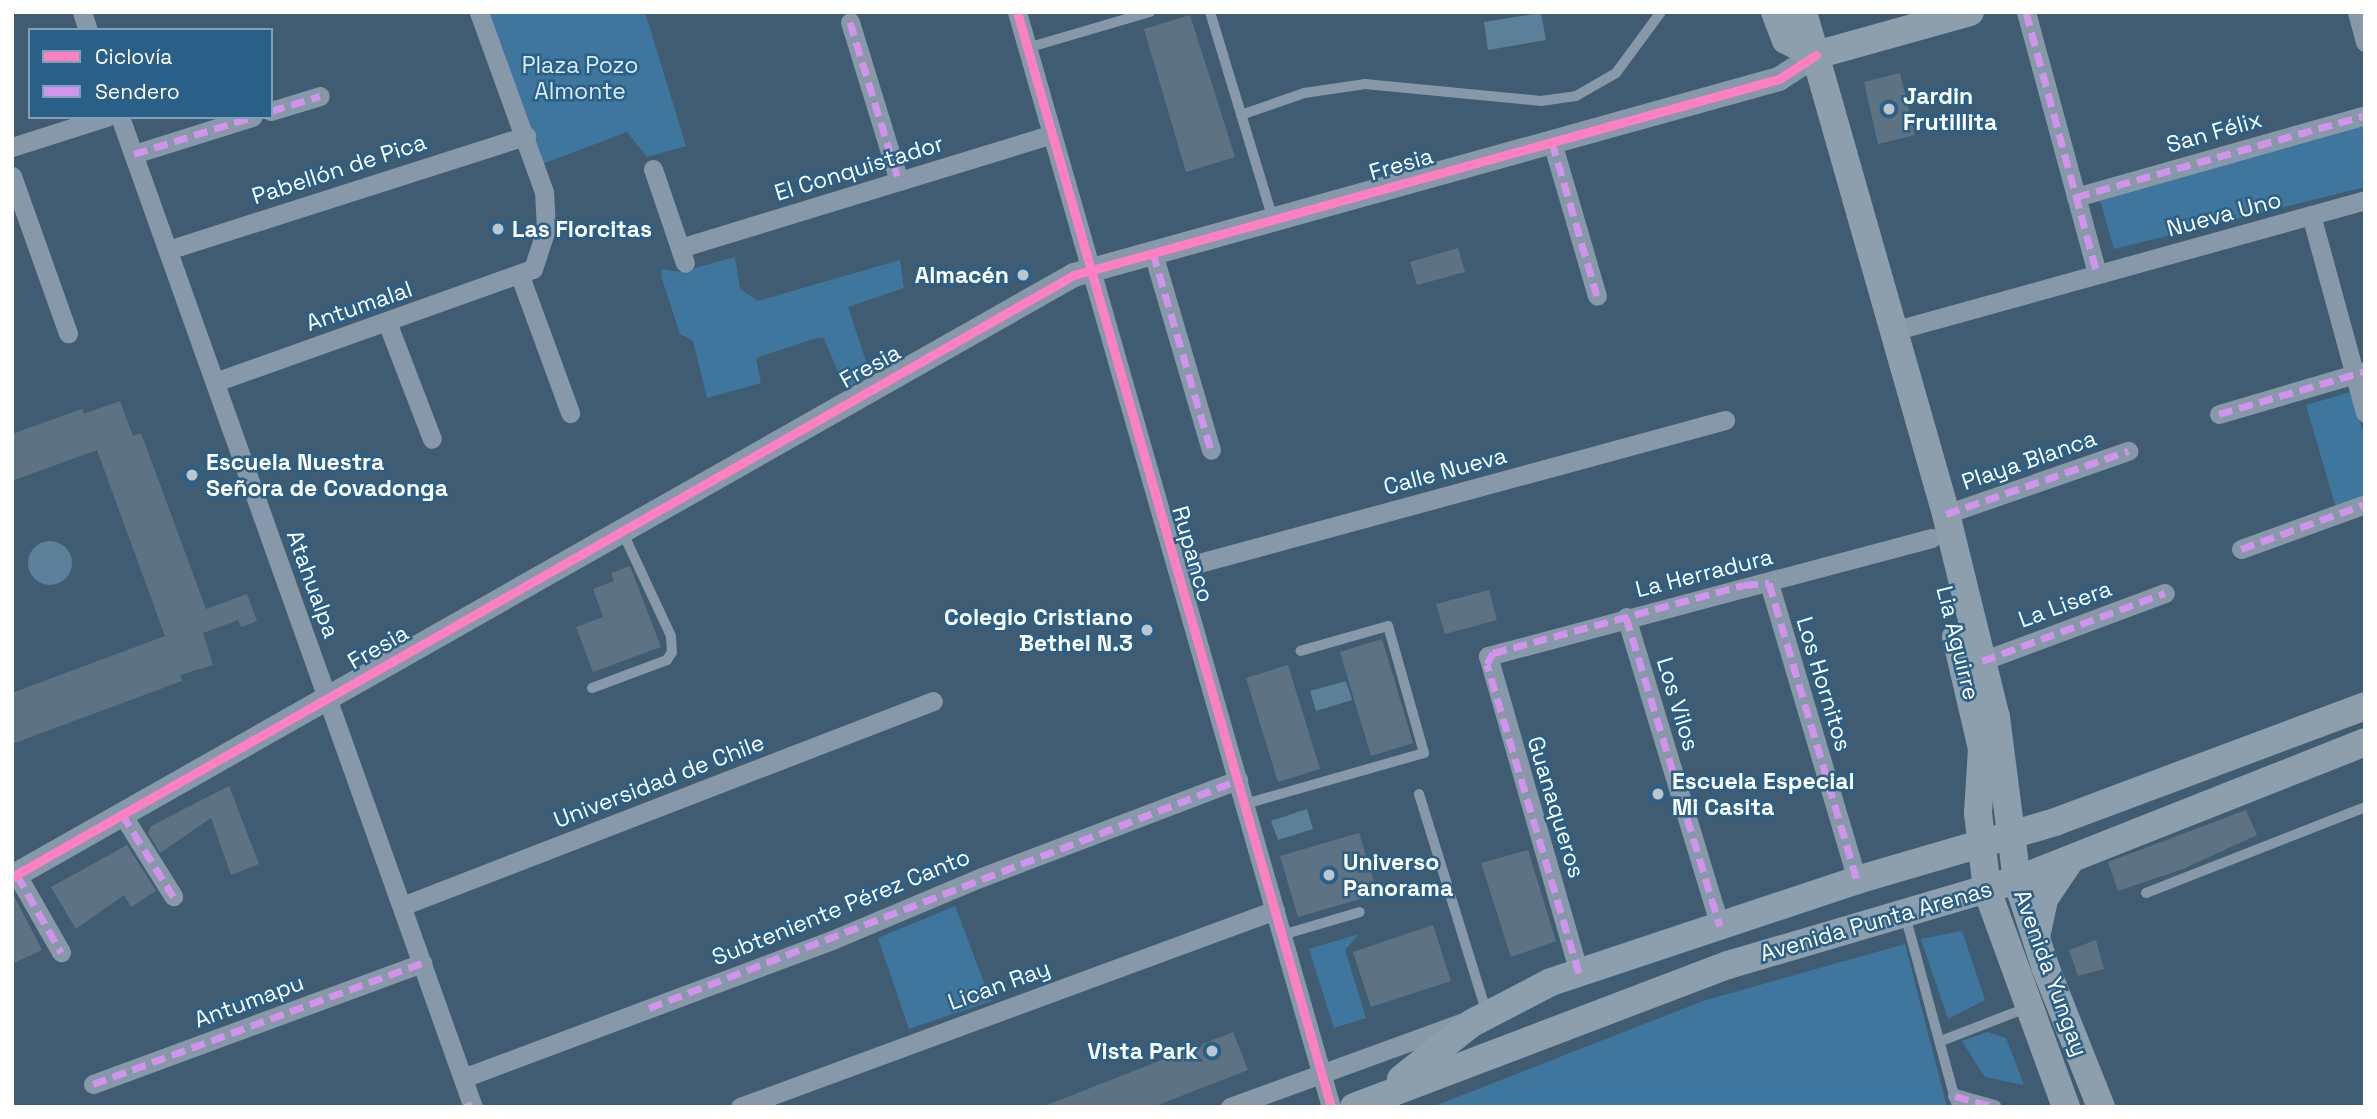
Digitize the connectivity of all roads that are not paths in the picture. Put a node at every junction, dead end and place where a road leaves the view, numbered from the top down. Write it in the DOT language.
graph roads {
  1 [pos="479,12"];
  2 [pos="1017,12"];
  3 [pos="1150,12"];
  4 [pos="1210,12"];
  5 [pos="1661,12"];
  6 [pos="1774,12"];
  7 [pos="1803,12"];
  8 [pos="1970,12"];
  9 [pos="2026,12"];
  10 [pos="2357,12"];
  11 [pos="850,22"];
  12 [pos="2365,42"];
  13 [pos="1027,48"];
  14 [pos="1816,55"];
  15 [pos="320,96"];
  16 [pos="273,110"];
  17 [pos="1241,115"];
  18 [pos="2365,115"];
  19 [pos="100,119"];
  20 [pos="121,119"];
  21 [pos="246,119"];
  22 [pos="1052,134"];
  23 [pos="526,136"];
  24 [pos="1552,142"];
  25 [pos="12,147"];
  26 [pos="134,154"];
  27 [pos="653,169"];
  28 [pos="12,176"];
  29 [pos="899,181"];
  30 [pos="2076,197"];
  31 [pos="2365,200"];
  32 [pos="2311,215"];
  33 [pos="1273,219"];
  34 [pos="168,250"];
  35 [pos="1153,253"];
  36 [pos="1092,270"];
  37 [pos="2097,274"];
  38 [pos="520,276"];
  39 [pos="1597,296"];
  40 [pos="387,322"];
  41 [pos="1893,331"];
  42 [pos="68,333"];
  43 [pos="2360,373"];
  44 [pos="215,382"];
  45 [pos="570,413"];
  46 [pos="2365,413"];
  47 [pos="2218,414"];
  48 [pos="1725,420"];
  49 [pos="432,439"];
  50 [pos="1211,450"];
  51 [pos="2128,451"];
  52 [pos="2365,504"];
  53 [pos="1939,526"];
  54 [pos="622,530"];
  55 [pos="2241,549"];
  56 [pos="1177,569"];
  57 [pos="1769,583"];
  58 [pos="2165,593"];
  59 [pos="1626,617"];
  60 [pos="1300,651"];
  61 [pos="1488,656"];
  62 [pos="1982,661"];
  63 [pos="592,688"];
  64 [pos="327,698"];
  65 [pos="933,701"];
  66 [pos="2365,706"];
  67 [pos="2365,742"];
  68 [pos="1238,780"];
  69 [pos="1419,794"];
  70 [pos="1245,804"];
  71 [pos="2365,807"];
  72 [pos="122,814"];
  73 [pos="2009,837"];
  74 [pos="1980,846"];
  75 [pos="2071,859"];
  76 [pos="14,876"];
  77 [pos="1857,880"];
  78 [pos="2017,880"];
  79 [pos="1987,890"];
  80 [pos="2146,893"];
  81 [pos="173,897"];
  82 [pos="402,906"];
  83 [pos="1275,910"];
  84 [pos="1360,912"];
  85 [pos="1906,915"];
  86 [pos="1720,926"];
  87 [pos="1282,935"];
  88 [pos="2036,940"];
  89 [pos="61,952"];
  90 [pos="422,964"];
  91 [pos="1579,972"];
  92 [pos="2027,1007"];
  93 [pos="1487,1013"];
  94 [pos="1941,1041"];
  95 [pos="1322,1073"];
  96 [pos="463,1077"];
  97 [pos="93,1084"];
  98 [pos="1385,1092"];
  99 [pos="1956,1101"];
  100 [pos="470,1106"];
  101 [pos="740,1107"];
  102 [pos="1230,1107"];
  103 [pos="1331,1107"];
  104 [pos="1354,1107"];
  105 [pos="1995,1107"];
  106 [pos="2066,1107"];
  107 [pos="2101,1107"];
  1 -- 23 [label="street"];
  2 -- 13 [label="street, Rupanco"];
  3 -- 13 [label="lane"];
  4 -- 17 [label="lane"];
  5 -- 17 [label="lane"];
  6 -- 14 [label="main road"];
  7 -- 14 [label="main road, Lia Aguirre"];
  8 -- 14 [label="main road, Fresia"];
  9 -- 30 [label="street"];
  10 -- 12 [label="street"];
  11 -- 29 [label="street"];
  13 -- 22 [label="street, Rupanco"];
  14 -- 24 [label="street, Fresia"];
  14 -- 41 [label="main road, Lia Aguirre"];
  15 -- 16 [label="street"];
  17 -- 33 [label="lane"];
  18 -- 30 [label="street, San Félix"];
  19 -- 25 [label="street"];
  20 -- 26 [label="street, Atahualpa"];
  21 -- 26 [label="street"];
  22 -- 29 [label="street, El Conquistador"];
  22 -- 36 [label="street, Rupanco"];
  23 -- 34 [label="street, Pabellón de Pica"];
  23 -- 38 [label="street"];
  24 -- 33 [label="street, Fresia"];
  24 -- 39 [label="street"];
  26 -- 34 [label="street, Atahualpa"];
  27 -- 29 [label="street, El Conquistador"];
  28 -- 42 [label="street"];
  30 -- 37 [label="street"];
  31 -- 32 [label="street, Nueva Uno"];
  32 -- 37 [label="street, Nueva Uno"];
  32 -- 43 [label="street"];
  33 -- 35 [label="street, Fresia"];
  34 -- 44 [label="street, Atahualpa"];
  35 -- 36 [label="street, Fresia"];
  35 -- 50 [label="street"];
  36 -- 54 [label="street, Fresia"];
  36 -- 56 [label="street, Rupanco"];
  37 -- 41 [label="street, Nueva Uno"];
  38 -- 40 [label="street, Antumalal"];
  38 -- 45 [label="street"];
  40 -- 44 [label="street, Antumalal"];
  40 -- 49 [label="street"];
  41 -- 53 [label="main road, Lia Aguirre"];
  43 -- 46 [label="street"];
  43 -- 47 [label="street"];
  44 -- 64 [label="street, Atahualpa"];
  48 -- 56 [label="street, Calle Nueva"];
  51 -- 53 [label="street, Playa Blanca"];
  52 -- 55 [label="street"];
  53 -- 57 [label="street, La Herradura"];
  53 -- 62 [label="main road, Lia Aguirre"];
  53 -- 74 [label="main road, Lia Aguirre"];
  54 -- 63 [label="lane"];
  54 -- 64 [label="street, Fresia"];
  56 -- 68 [label="street, Rupanco"];
  57 -- 59 [label="street, La Herradura"];
  57 -- 77 [label="street, Los Hornitos"];
  58 -- 62 [label="street, La Lisera"];
  59 -- 61 [label="street, La Herradura"];
  59 -- 86 [label="street, Los Vilos"];
  60 -- 70 [label="lane"];
  61 -- 91 [label="street, Guanaqueros"];
  62 -- 73 [label="main road, Lia Aguirre"];
  64 -- 72 [label="street, Fresia"];
  64 -- 82 [label="street, Atahualpa"];
  65 -- 82 [label="street, Universidad de Chile"];
  66 -- 73 [label="main road, Avenida Punta Arenas"];
  67 -- 75 [label="main road, Avenida Punta Arenas"];
  68 -- 70 [label="street, Rupanco"];
  68 -- 96 [label="street, Subteniente Pérez Canto"];
  69 -- 93 [label="lane"];
  70 -- 83 [label="street, Rupanco"];
  71 -- 80 [label="lane"];
  72 -- 76 [label="street, Fresia"];
  72 -- 81 [label="street"];
  73 -- 74 [label="main road, Avenida Punta Arenas"];
  73 -- 78 [label="main road, Avenida Yungay"];
  74 -- 77 [label="main road, Avenida Punta Arenas"];
  74 -- 79 [label="main road, Avenida Yungay"];
  75 -- 78 [label="main road, Avenida Punta Arenas"];
  75 -- 88 [label="main road"];
  76 -- 89 [label="street"];
  77 -- 86 [label="main road, Avenida Punta Arenas"];
  78 -- 79 [label="main road, Avenida Punta Arenas"];
  78 -- 88 [label="main road, Avenida Yungay"];
  79 -- 85 [label="main road, Avenida Punta Arenas"];
  79 -- 92 [label="main road, Avenida Yungay"];
  82 -- 90 [label="street, Atahualpa"];
  83 -- 87 [label="street, Rupanco"];
  83 -- 101 [label="street, Lican Ray"];
  84 -- 87 [label="lane"];
  85 -- 94 [label="lane"];
  85 -- 98 [label="main road, Avenida Punta Arenas"];
  86 -- 91 [label="main road, Avenida Punta Arenas"];
  87 -- 95 [label="street, Rupanco"];
  88 -- 107 [label="main road, Avenida Yungay"];
  90 -- 96 [label="street, Atahualpa"];
  90 -- 97 [label="street, Antumapu"];
  91 -- 93 [label="main road, Avenida Punta Arenas"];
  92 -- 94 [label="lane"];
  92 -- 106 [label="main road, Avenida Yungay"];
  93 -- 95 [label="street, Avenida Punta Arenas"];
  93 -- 98 [label="main road, Avenida Punta Arenas"];
  94 -- 99 [label="lane"];
  95 -- 102 [label="street, Avenida Punta Arenas"];
  95 -- 103 [label="street, Rupanco"];
  96 -- 100 [label="street, Atahualpa"];
  98 -- 104 [label="main road, Avenida Punta Arenas"];
  99 -- 105 [label="street"];
}
